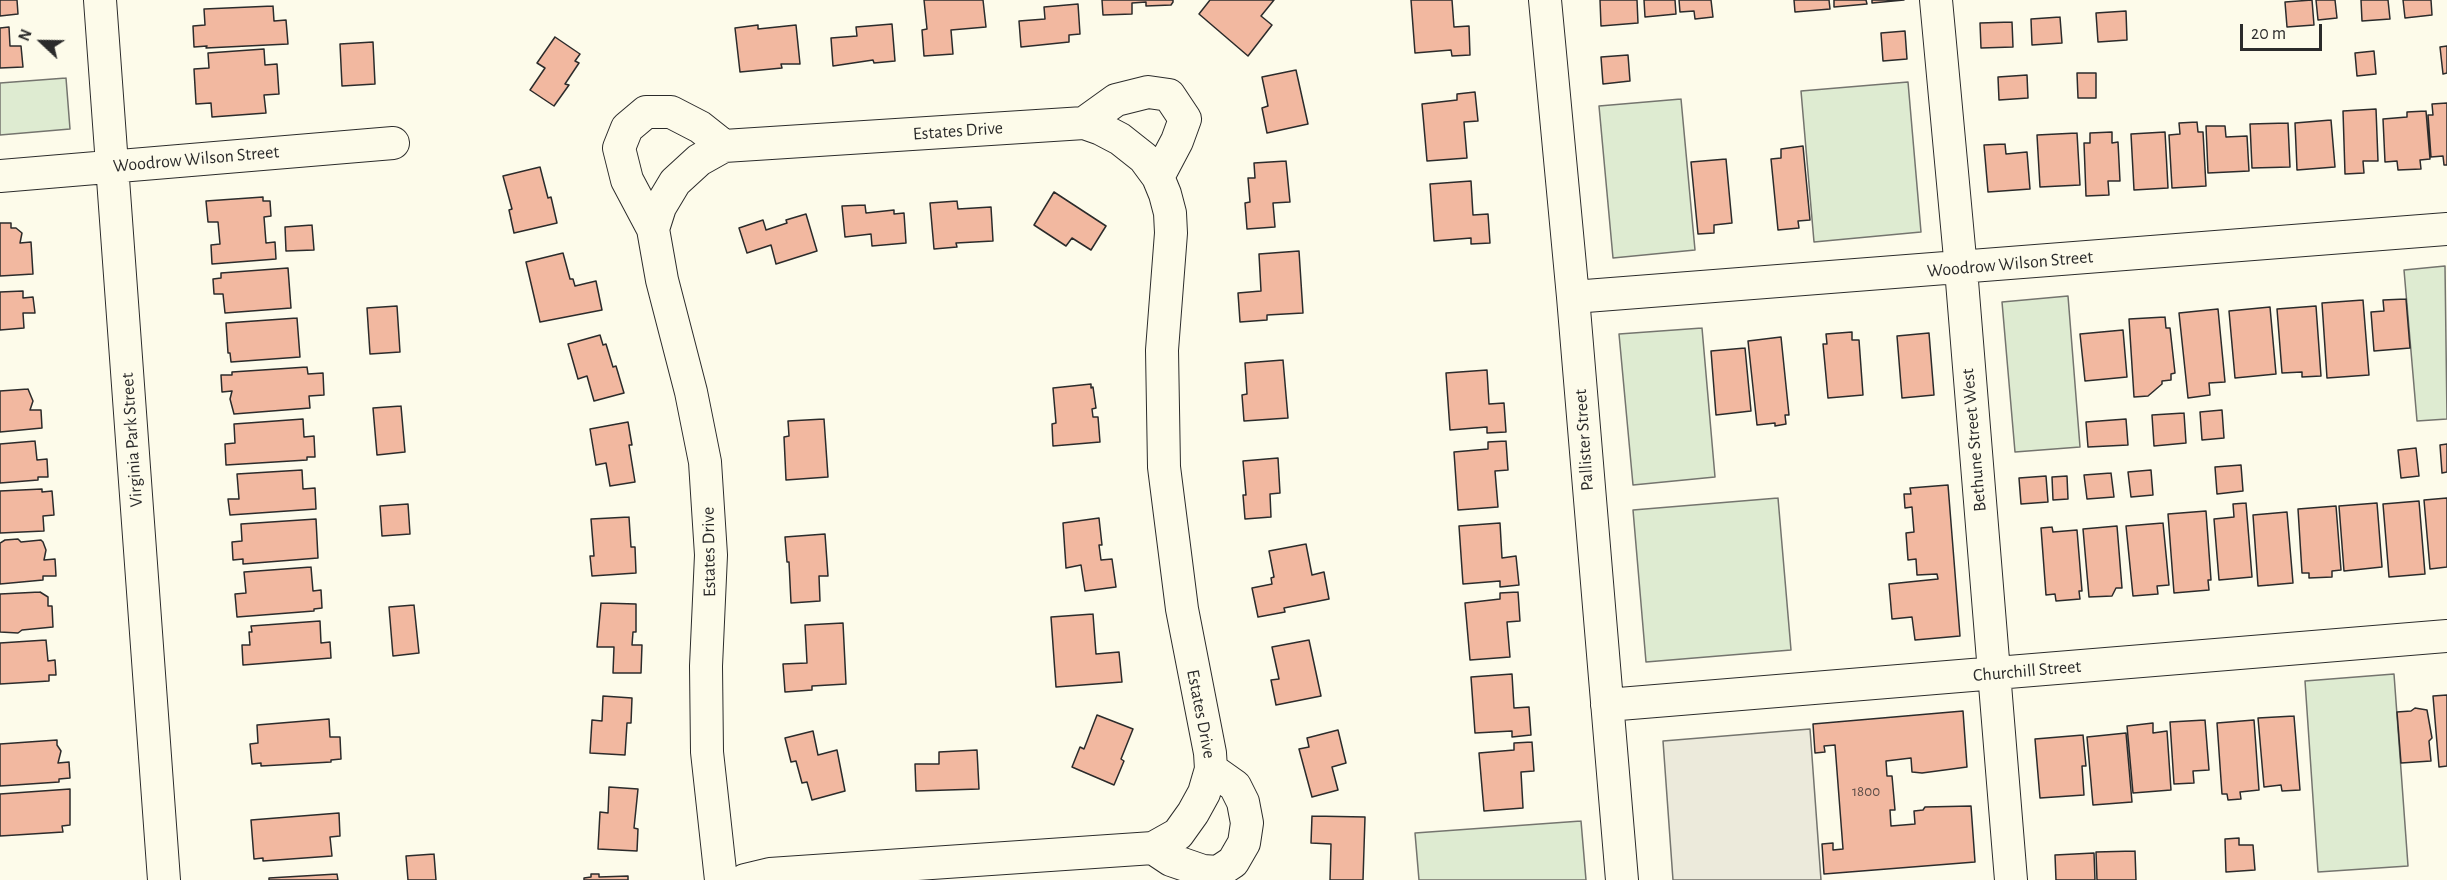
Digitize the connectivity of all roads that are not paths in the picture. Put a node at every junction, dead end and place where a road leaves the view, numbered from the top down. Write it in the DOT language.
graph roads {
  1 [pos="100,0"];
  2 [pos="1545,0"];
  3 [pos="1936,0"];
  4 [pos="1084,123"];
  5 [pos="393,143"];
  6 [pos="724,146"];
  7 [pos="112,166"];
  8 [pos="0,176"];
  9 [pos="1158,177"];
  10 [pos="653,229"];
  11 [pos="2447,229"];
  12 [pos="1961,269"];
  13 [pos="1573,297"];
  14 [pos="2447,636"];
  15 [pos="1993,674"];
  16 [pos="1607,705"];
  17 [pos="1211,769"];
  18 [pos="1153,848"];
  19 [pos="758,877"];
  20 [pos="164,880"];
  21 [pos="721,880"];
  22 [pos="1622,880"];
  23 [pos="2011,880"];
  1 -- 7 [label="street, Virginia Park Street"];
  2 -- 13 [label="street, Pallister Street"];
  3 -- 12 [label="street, Bethune Street West"];
  4 -- 6 [label="street, Estates Drive"];
  4 -- 9 [label="street, Estates Drive"];
  4 -- 9 [label="street"];
  5 -- 7 [label="street, Woodrow Wilson Street"];
  6 -- 10 [label="street, Estates Drive"];
  6 -- 10 [label="street, Estates Drive"];
  7 -- 8 [label="street, Woodrow Wilson Street"];
  7 -- 20 [label="street, Virginia Park Street"];
  9 -- 17 [label="street, Estates Drive"];
  10 -- 21 [label="street, Estates Drive"];
  11 -- 12 [label="street, Woodrow Wilson Street"];
  12 -- 13 [label="street, Woodrow Wilson Street"];
  12 -- 15 [label="street, Bethune Street West"];
  13 -- 16 [label="street, Pallister Street"];
  14 -- 15 [label="street, Churchill Street"];
  15 -- 16 [label="street, Churchill Street"];
  15 -- 23 [label="street, Bethune Street West"];
  16 -- 22 [label="street, Pallister Street"];
  17 -- 18 [label="street, Estates Drive"];
  17 -- 18 [label="street"];
  18 -- 19 [label="street, Estates Drive"];
}
